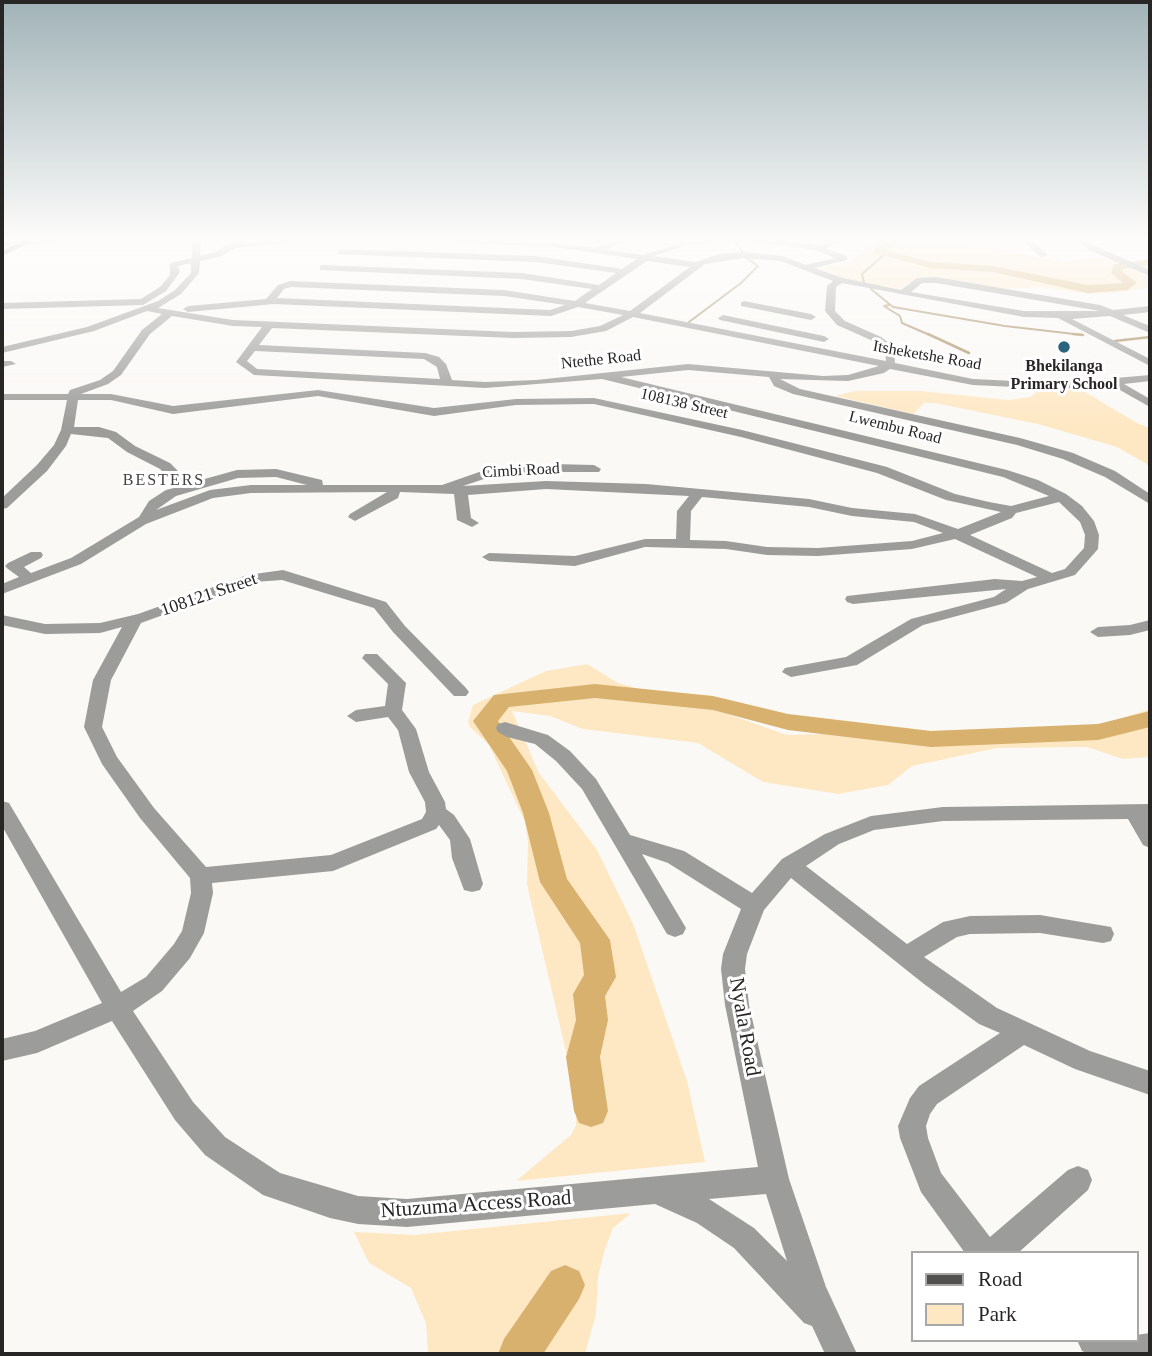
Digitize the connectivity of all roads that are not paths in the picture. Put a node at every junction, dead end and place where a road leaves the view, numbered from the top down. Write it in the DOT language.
graph roads {
  1 [pos="146,300"];
  2 [pos="165,300"];
  3 [pos="553,300"];
  4 [pos="583,300"];
  5 [pos="650,300"];
  6 [pos="749,300"];
  7 [pos="832,300"];
  8 [pos="944,300"];
  9 [pos="1060,300"];
  10 [pos="273,302"];
  11 [pos="577,304"];
  12 [pos="744,304"];
  13 [pos="2,306"];
  14 [pos="1150,309"];
  15 [pos="153,310"];
  16 [pos="169,313"];
  17 [pos="1116,313"];
  18 [pos="632,314"];
  19 [pos="811,317"];
  20 [pos="1061,317"];
  21 [pos="723,318"];
  22 [pos="270,324"];
  23 [pos="707,328"];
  24 [pos="1150,330"];
  25 [pos="824,339"];
  26 [pos="252,348"];
  27 [pos="2,350"];
  28 [pos="1150,363"];
  29 [pos="888,366"];
  30 [pos="772,374"];
  31 [pos="602,376"];
  32 [pos="1150,378"];
  33 [pos="1114,382"];
  34 [pos="447,383"];
  35 [pos="2,397"];
  36 [pos="72,397"];
  37 [pos="1150,404"];
  38 [pos="67,430"];
  39 [pos="902,431"];
  40 [pos="594,469"];
  41 [pos="186,487"];
  42 [pos="335,488"];
  43 [pos="394,489"];
  44 [pos="442,489"];
  45 [pos="461,491"];
  46 [pos="698,493"];
  47 [pos="1061,497"];
  48 [pos="1150,500"];
  49 [pos="2,505"];
  50 [pos="1011,510"];
  51 [pos="355,517"];
  52 [pos="141,521"];
  53 [pos="472,523"];
  54 [pos="955,533"];
  55 [pos="683,543"];
  56 [pos="36,555"];
  57 [pos="489,557"];
  58 [pos="1049,577"];
  59 [pos="29,578"];
  60 [pos="1023,586"];
  61 [pos="2,589"];
  62 [pos="853,599"];
  63 [pos="2,620"];
  64 [pos="134,620"];
  65 [pos="1150,625"];
  66 [pos="1098,632"];
  67 [pos="371,658"];
  68 [pos="791,672"];
  69 [pos="460,692"];
  70 [pos="393,710"];
  71 [pos="356,716"];
  72 [pos="505,728"];
  73 [pos="2,808"];
  74 [pos="1143,811"];
  75 [pos="436,813"];
  76 [pos="623,840"];
  77 [pos="1150,840"];
  78 [pos="790,866"];
  79 [pos="201,876"];
  80 [pos="472,884"];
  81 [pos="754,906"];
  82 [pos="675,928"];
  83 [pos="1103,934"];
  84 [pos="906,956"];
  85 [pos="117,1008"];
  86 [pos="1021,1034"];
  87 [pos="2,1049"];
  88 [pos="1150,1083"];
  89 [pos="775,1179"];
  90 [pos="1078,1180"];
  91 [pos="657,1191"];
  92 [pos="983,1251"];
  93 [pos="997,1251"];
  94 [pos="825,1323"];
  95 [pos="1098,1342"];
  96 [pos="1150,1349"];
  97 [pos="841,1354"];
  1 -- 13 [label="street"];
  2 -- 15 [label="street"];
  3 -- 11 [label="street, Itsheketshe Road"];
  4 -- 11 [label="street"];
  5 -- 18 [label="street"];
  6 -- 12 [label="street"];
  7 -- 29 [label="street"];
  8 -- 20 [label="street"];
  9 -- 17 [label="street"];
  10 -- 11 [label="street"];
  10 -- 15 [label="street"];
  11 -- 18 [label="street, Itsheketshe Road"];
  12 -- 19 [label="street"];
  12 -- 21 [label="street"];
  14 -- 17 [label="street"];
  15 -- 16 [label="street"];
  15 -- 27 [label="street"];
  16 -- 22 [label="street"];
  16 -- 36 [label="street"];
  17 -- 20 [label="street"];
  17 -- 24 [label="street"];
  18 -- 22 [label="street"];
  18 -- 23 [label="street, Itsheketshe Road"];
  20 -- 28 [label="street"];
  21 -- 23 [label="street"];
  21 -- 25 [label="street"];
  22 -- 26 [label="street"];
  23 -- 29 [label="street, Itsheketshe Road"];
  26 -- 34 [label="street"];
  26 -- 34 [label="street, Ntethe Road"];
  29 -- 30 [label="street, Ntethe Road"];
  29 -- 33 [label="street, Itsheketshe Road"];
  30 -- 31 [label="street, Ntethe Road"];
  30 -- 39 [label="street"];
  31 -- 34 [label="street, Ntethe Road"];
  31 -- 39 [label="street, Lwembu Road"];
  32 -- 33 [label="street, Itsheketshe Road"];
  33 -- 37 [label="street"];
  35 -- 36 [label="street, 108138 Street"];
  36 -- 38 [label="street"];
  36 -- 50 [label="street, 108138 Street"];
  38 -- 41 [label="street"];
  38 -- 49 [label="street"];
  39 -- 47 [label="street, Lwembu Road"];
  39 -- 48 [label="street"];
  40 -- 44 [label="street"];
  41 -- 42 [label="street"];
  41 -- 52 [label="street"];
  42 -- 43 [label="street, Cimbi Road"];
  42 -- 52 [label="street, Cimbi Road"];
  43 -- 44 [label="street, Cimbi Road"];
  43 -- 51 [label="street"];
  44 -- 45 [label="street, Cimbi Road"];
  45 -- 46 [label="street, Cimbi Road"];
  45 -- 53 [label="street"];
  46 -- 54 [label="street, Cimbi Road"];
  46 -- 55 [label="street"];
  47 -- 50 [label="street, 108138 Street"];
  47 -- 58 [label="street, Lwembu Road"];
  50 -- 54 [label="street"];
  52 -- 59 [label="street, Cimbi Road"];
  54 -- 55 [label="street"];
  54 -- 58 [label="street, Cimbi Road"];
  55 -- 57 [label="street"];
  56 -- 59 [label="street"];
  58 -- 60 [label="street, Lwembu Road"];
  59 -- 61 [label="street, Cimbi Road"];
  60 -- 62 [label="street"];
  60 -- 68 [label="street"];
  63 -- 64 [label="street, 108121 Street"];
  64 -- 69 [label="street, 108121 Street"];
  64 -- 79 [label="street"];
  65 -- 66 [label="street"];
  67 -- 70 [label="street"];
  70 -- 71 [label="street"];
  70 -- 75 [label="street"];
  72 -- 76 [label="street"];
  73 -- 85 [label="street, Ntuzuma Access Road"];
  74 -- 77 [label="street"];
  74 -- 78 [label="street, Nyala Road"];
  75 -- 79 [label="street"];
  75 -- 80 [label="street"];
  76 -- 81 [label="street"];
  76 -- 82 [label="street"];
  78 -- 81 [label="street, Nyala Road"];
  78 -- 84 [label="street"];
  79 -- 85 [label="street"];
  81 -- 89 [label="street, Nyala Road"];
  83 -- 84 [label="street"];
  84 -- 86 [label="street"];
  85 -- 87 [label="street"];
  85 -- 91 [label="street, Ntuzuma Access Road"];
  86 -- 88 [label="street"];
  86 -- 92 [label="street"];
  89 -- 91 [label="street, Ntuzuma Access Road"];
  89 -- 94 [label="street, Nyala Road"];
  90 -- 93 [label="street"];
  91 -- 94 [label="street"];
  94 -- 97 [label="street, Nyala Road"];
  95 -- 96 [label="street"];
}
